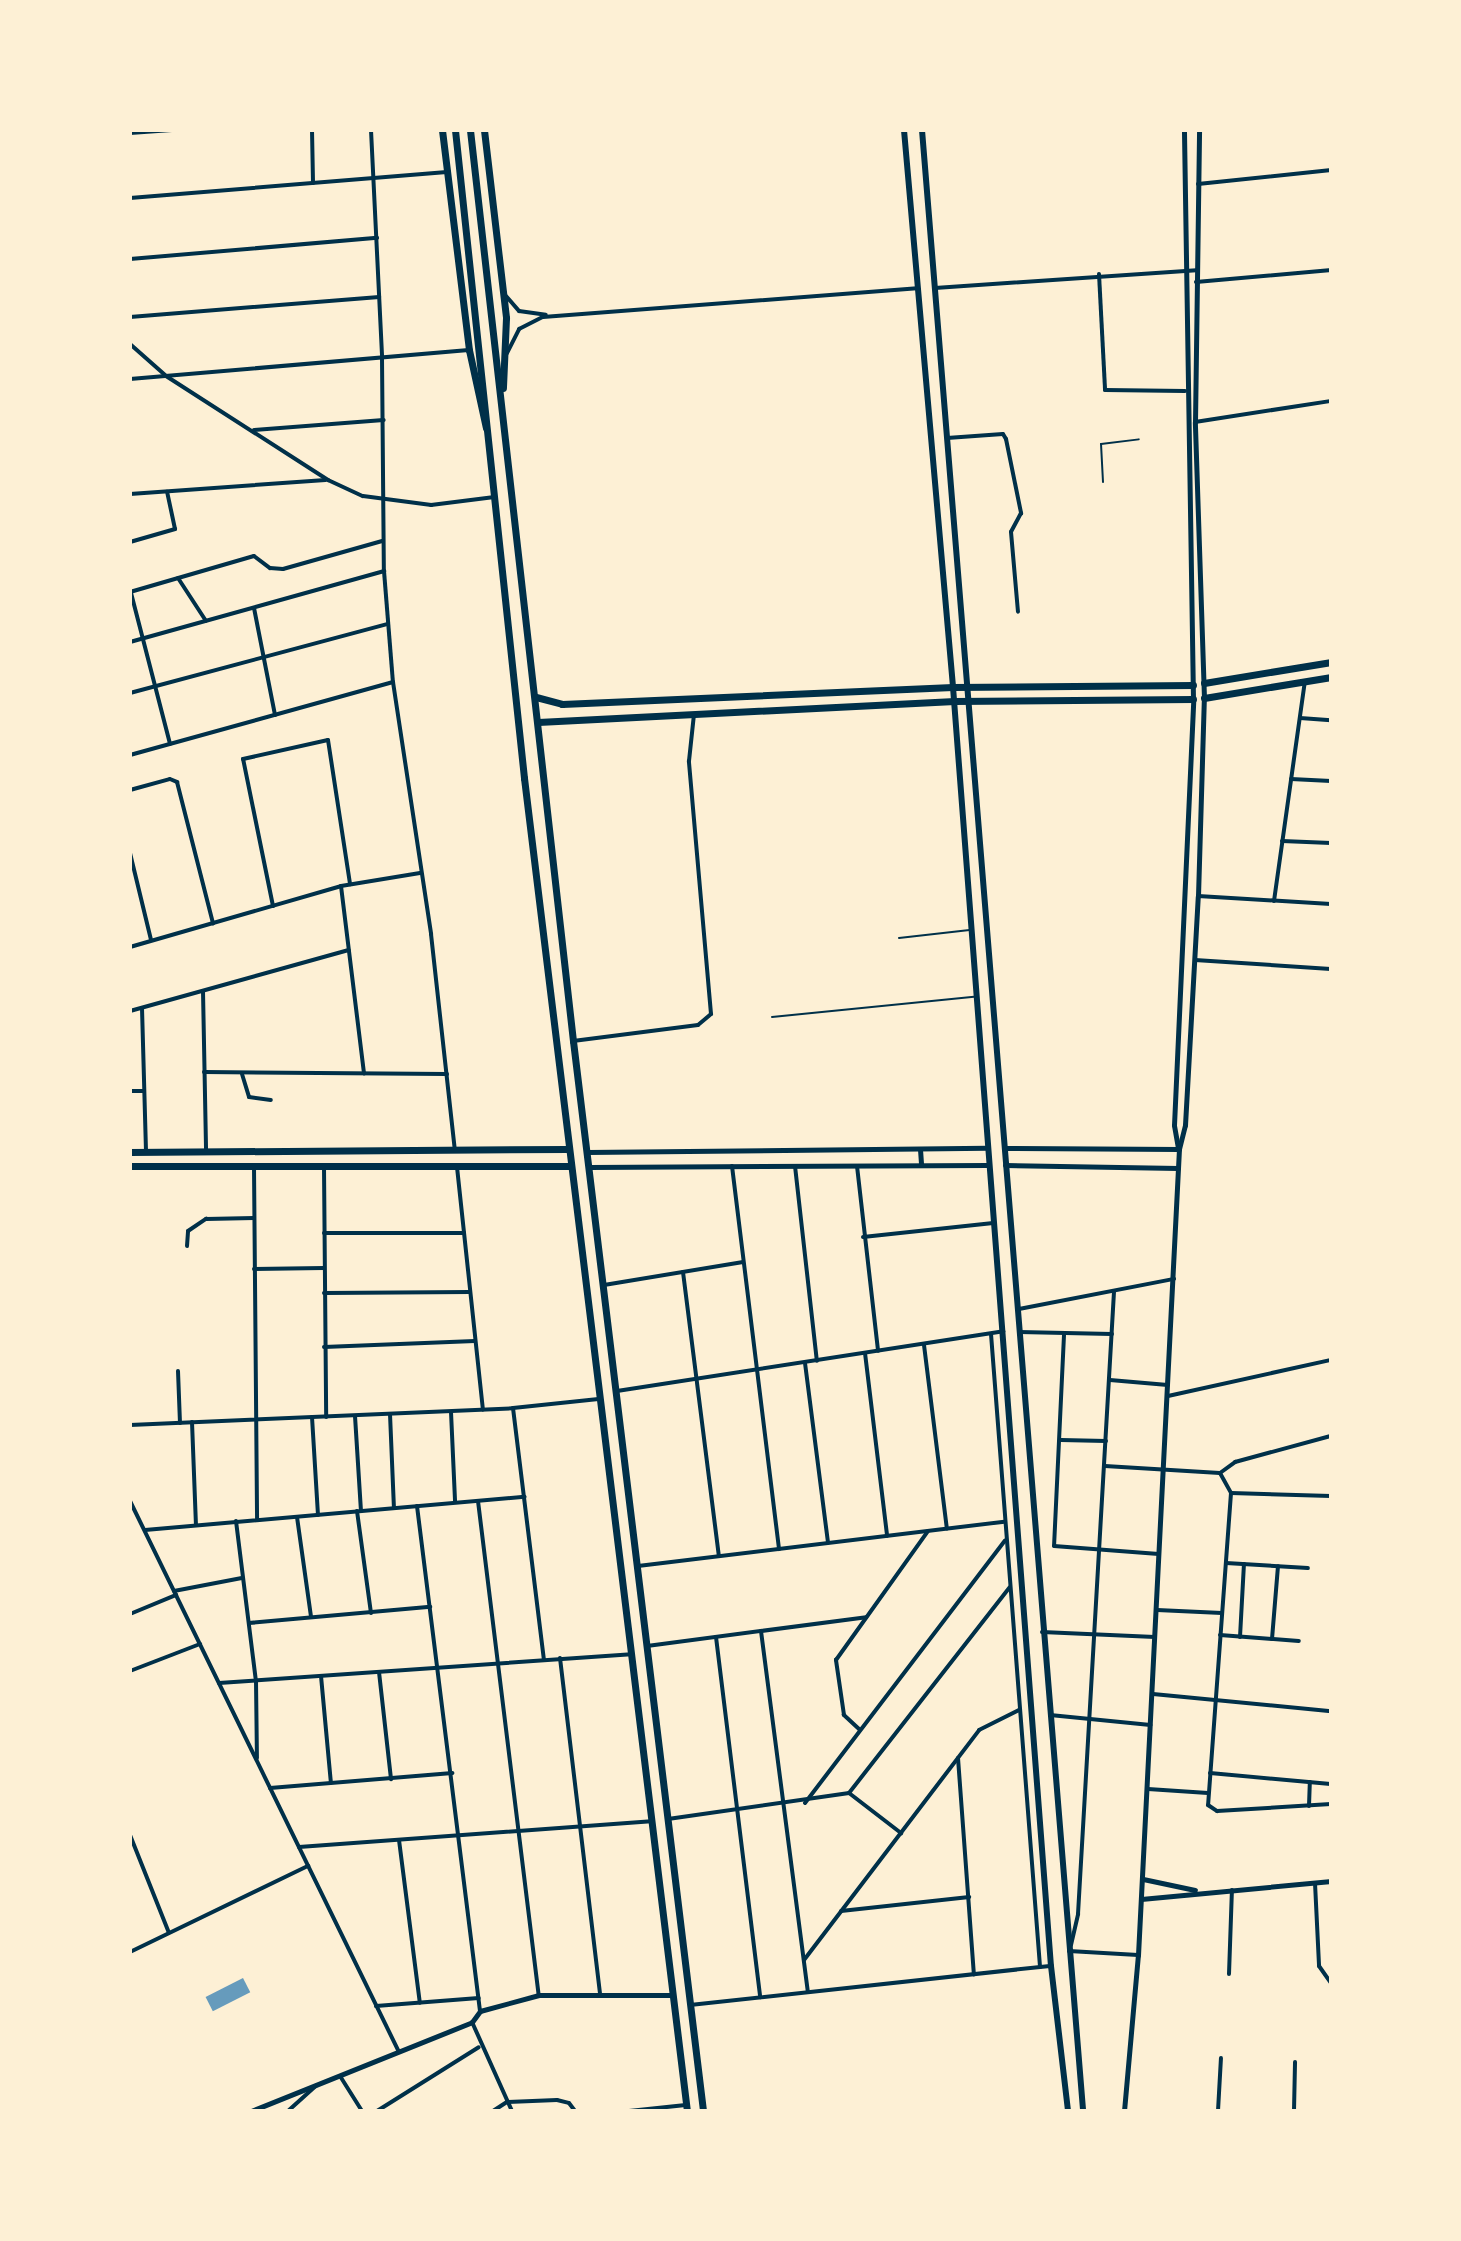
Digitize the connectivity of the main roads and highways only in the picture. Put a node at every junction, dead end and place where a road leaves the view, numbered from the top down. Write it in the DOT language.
graph roads {
  1 [pos="442,130"];
  2 [pos="455,130"];
  3 [pos="470,130"];
  4 [pos="484,130"];
  5 [pos="904,130"];
  6 [pos="922,130"];
  7 [pos="944,401"];
  8 [pos="926,402"];
  9 [pos="505,447"];
  10 [pos="491,449"];
  11 [pos="1331,662"];
  12 [pos="1331,677"];
  13 [pos="1215,681"];
  14 [pos="1204,683"];
  15 [pos="1180,685"];
  16 [pos="1193,685"];
  17 [pos="967,686"];
  18 [pos="953,687"];
  19 [pos="742,696"];
  20 [pos="1218,696"];
  21 [pos="536,697"];
  22 [pos="721,697"];
  23 [pos="1204,698"];
  24 [pos="1181,699"];
  25 [pos="1193,699"];
  26 [pos="954,701"];
  27 [pos="968,701"];
  28 [pos="556,704"];
  29 [pos="744,710"];
  30 [pos="724,711"];
  31 [pos="556,719"];
  32 [pos="538,722"];
  33 [pos="555,1149"];
  34 [pos="568,1149"];
  35 [pos="278,1151"];
  36 [pos="130,1152"];
  37 [pos="130,1166"];
  38 [pos="556,1166"];
  39 [pos="570,1166"];
  40 [pos="279,1167"];
  41 [pos="641,1596"];
  42 [pos="624,1598"];
  43 [pos="644,1625"];
  44 [pos="628,1629"];
  45 [pos="1056,1814"];
  46 [pos="1040,1816"];
  47 [pos="687,2108"];
  48 [pos="1068,2109"];
  49 [pos="703,2111"];
  50 [pos="1083,2111"];
  1 -- 10 [label="main road"];
  2 -- 10 [label="main road"];
  3 -- 9 [label="main road"];
  4 -- 9 [label="main road"];
  5 -- 8 [label="main road"];
  6 -- 7 [label="main road"];
  7 -- 8 [label="main road"];
  7 -- 17 [label="main road"];
  8 -- 18 [label="main road"];
  9 -- 21 [label="main road"];
  10 -- 34 [label="main road"];
  11 -- 13 [label="main road"];
  12 -- 20 [label="main road"];
  13 -- 14 [label="main road"];
  13 -- 20 [label="main road"];
  15 -- 16 [label="main road"];
  15 -- 17 [label="main road"];
  15 -- 24 [label="main road"];
  17 -- 18 [label="main road"];
  17 -- 27 [label="main road"];
  18 -- 19 [label="main road"];
  18 -- 26 [label="main road"];
  19 -- 22 [label="main road"];
  19 -- 29 [label="main road"];
  20 -- 23 [label="main road"];
  21 -- 28 [label="main road"];
  21 -- 32 [label="main road"];
  22 -- 28 [label="main road"];
  22 -- 30 [label="main road"];
  24 -- 25 [label="main road"];
  24 -- 27 [label="main road"];
  26 -- 27 [label="main road"];
  26 -- 29 [label="main road"];
  26 -- 46 [label="main road"];
  27 -- 45 [label="main road"];
  28 -- 31 [label="main road"];
  29 -- 30 [label="main road"];
  30 -- 31 [label="main road"];
  31 -- 32 [label="main road"];
  32 -- 41 [label="main road"];
  33 -- 34 [label="main road"];
  33 -- 35 [label="main road"];
  33 -- 38 [label="main road"];
  34 -- 39 [label="main road"];
  35 -- 36 [label="main road"];
  35 -- 40 [label="main road"];
  37 -- 40 [label="main road"];
  38 -- 39 [label="main road"];
  38 -- 40 [label="main road"];
  39 -- 42 [label="main road"];
  41 -- 42 [label="main road"];
  41 -- 43 [label="main road"];
  42 -- 44 [label="main road"];
  43 -- 44 [label="main road"];
  43 -- 49 [label="main road"];
  44 -- 47 [label="main road"];
  45 -- 46 [label="main road"];
  45 -- 50 [label="main road"];
  46 -- 48 [label="main road"];
}
